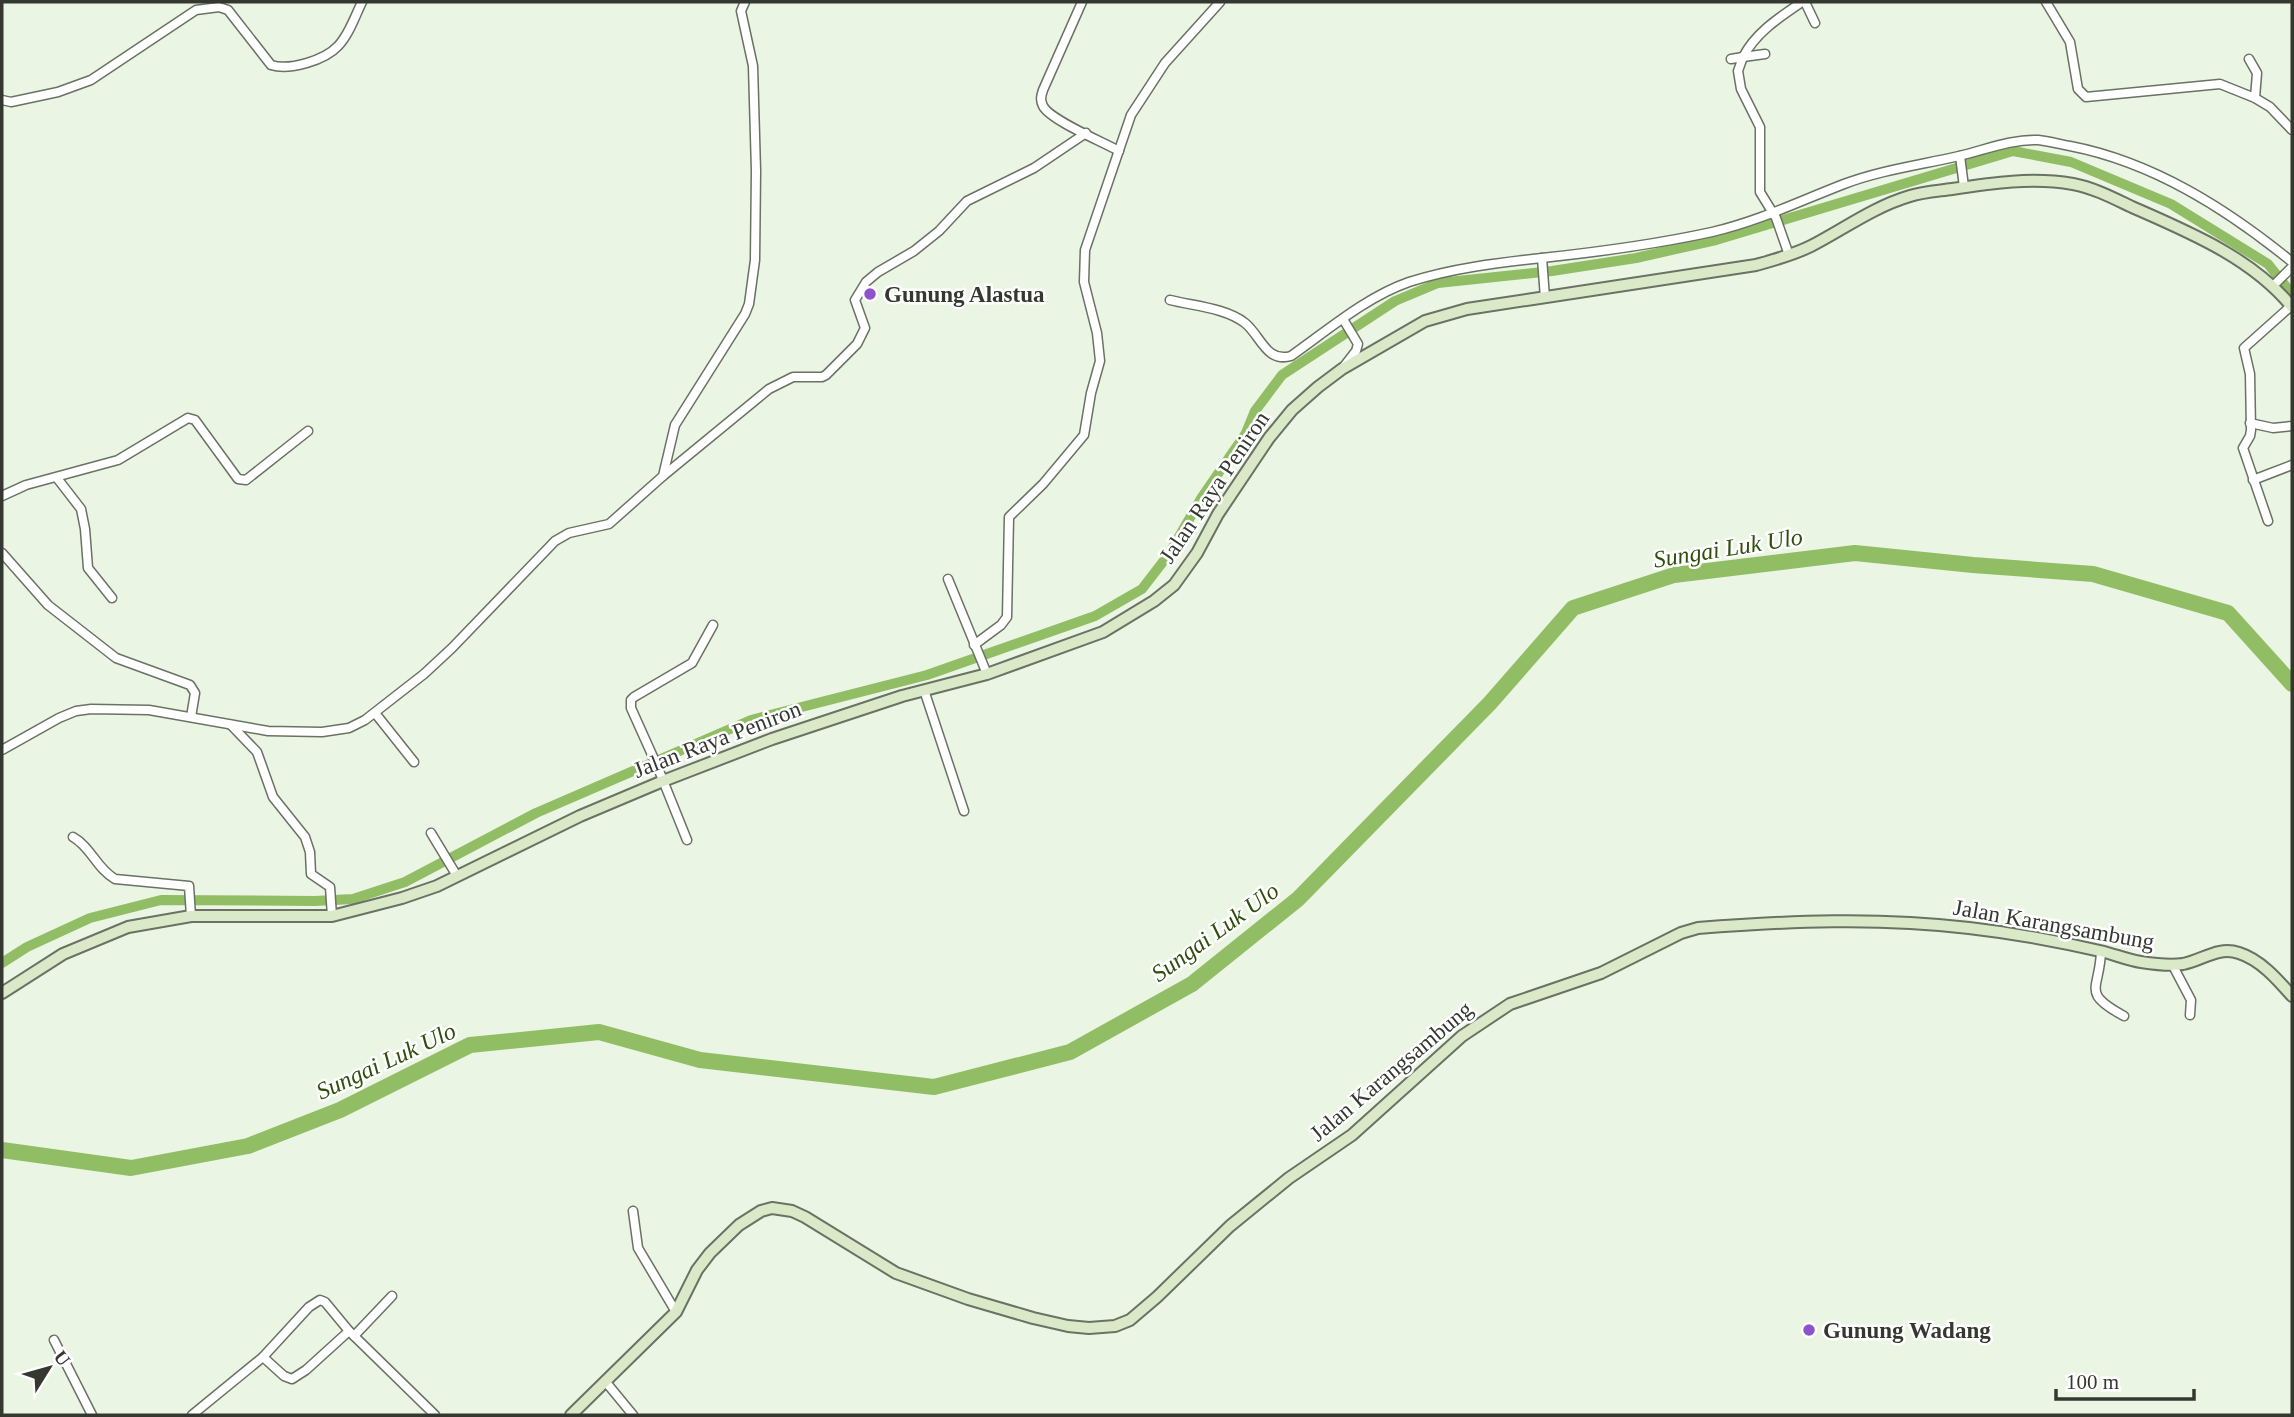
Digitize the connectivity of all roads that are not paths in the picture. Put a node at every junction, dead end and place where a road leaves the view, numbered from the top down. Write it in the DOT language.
graph roads {
  1 [pos="362,2"];
  2 [pos="745,2"];
  3 [pos="1082,2"];
  4 [pos="1220,2"];
  5 [pos="1803,2"];
  6 [pos="2046,2"];
  7 [pos="227,5"];
  8 [pos="1815,23"];
  9 [pos="1765,54"];
  10 [pos="1743,57"];
  11 [pos="1731,59"];
  12 [pos="2249,59"];
  13 [pos="2255,98"];
  14 [pos="2,100"];
  15 [pos="2292,130"];
  16 [pos="1086,133"];
  17 [pos="1119,151"];
  18 [pos="1960,158"];
  19 [pos="1964,184"];
  20 [pos="1775,216"];
  21 [pos="1789,256"];
  22 [pos="1542,261"];
  23 [pos="2292,266"];
  24 [pos="2275,284"];
  25 [pos="1545,298"];
  26 [pos="1170,300"];
  27 [pos="2290,300"];
  28 [pos="1344,322"];
  29 [pos="1342,369"];
  30 [pos="2250,423"];
  31 [pos="2292,426"];
  32 [pos="307,431"];
  33 [pos="2292,465"];
  34 [pos="663,476"];
  35 [pos="57,478"];
  36 [pos="2253,480"];
  37 [pos="2,496"];
  38 [pos="2268,520"];
  39 [pos="2,553"];
  40 [pos="948,579"];
  41 [pos="113,598"];
  42 [pos="713,625"];
  43 [pos="975,647"];
  44 [pos="987,674"];
  45 [pos="924,690"];
  46 [pos="375,713"];
  47 [pos="191,717"];
  48 [pos="231,725"];
  49 [pos="2,750"];
  50 [pos="414,762"];
  51 [pos="663,781"];
  52 [pos="964,811"];
  53 [pos="431,833"];
  54 [pos="73,837"];
  55 [pos="687,840"];
  56 [pos="455,872"];
  57 [pos="191,911"];
  58 [pos="332,916"];
  59 [pos="2100,957"];
  60 [pos="2175,969"];
  61 [pos="2,993"];
  62 [pos="2292,996"];
  63 [pos="2190,1015"];
  64 [pos="2124,1016"];
  65 [pos="633,1211"];
  66 [pos="392,1296"];
  67 [pos="676,1312"];
  68 [pos="352,1334"];
  69 [pos="54,1340"];
  70 [pos="263,1357"];
  71 [pos="607,1383"];
  72 [pos="92,1415"];
  73 [pos="192,1415"];
  74 [pos="435,1415"];
  75 [pos="571,1415"];
  76 [pos="632,1415"];
  1 -- 7 [label="street"];
  2 -- 34 [label="street"];
  3 -- 16 [label="street"];
  4 -- 17 [label="street"];
  5 -- 8 [label="street"];
  5 -- 10 [label="street"];
  6 -- 13 [label="street"];
  7 -- 14 [label="street"];
  9 -- 10 [label="street"];
  10 -- 11 [label="street"];
  10 -- 20 [label="street"];
  12 -- 13 [label="street"];
  13 -- 15 [label="street"];
  16 -- 17 [label="street"];
  16 -- 34 [label="street"];
  17 -- 43 [label="street"];
  18 -- 19 [label="street"];
  18 -- 20 [label="street"];
  18 -- 23 [label="street"];
  19 -- 21 [label="main road, Jalan Raya Peniron"];
  19 -- 24 [label="main road, Jalan Raya Peniron"];
  20 -- 21 [label="street"];
  20 -- 22 [label="street"];
  21 -- 25 [label="main road, Jalan Raya Peniron"];
  22 -- 25 [label="street"];
  22 -- 28 [label="street"];
  23 -- 24 [label="street"];
  24 -- 27 [label="main road, Jalan Raya Peniron"];
  25 -- 29 [label="main road, Jalan Raya Peniron"];
  26 -- 28 [label="street"];
  27 -- 30 [label="street"];
  28 -- 29 [label="street"];
  29 -- 44 [label="main road, Jalan Raya Peniron"];
  30 -- 31 [label="street"];
  30 -- 36 [label="street"];
  32 -- 35 [label="street"];
  33 -- 36 [label="street"];
  34 -- 46 [label="street"];
  35 -- 37 [label="street"];
  35 -- 41 [label="street"];
  36 -- 38 [label="street"];
  39 -- 47 [label="street"];
  40 -- 43 [label="street"];
  42 -- 51 [label="street"];
  43 -- 44 [label="street"];
  44 -- 45 [label="main road, Jalan Raya Peniron"];
  45 -- 51 [label="main road, Jalan Raya Peniron"];
  45 -- 52 [label="street"];
  46 -- 48 [label="street"];
  46 -- 50 [label="street"];
  47 -- 48 [label="street"];
  47 -- 49 [label="street"];
  48 -- 58 [label="street"];
  51 -- 55 [label="street"];
  51 -- 56 [label="main road, Jalan Raya Peniron"];
  53 -- 56 [label="street"];
  54 -- 57 [label="street"];
  56 -- 58 [label="main road, Jalan Raya Peniron"];
  57 -- 58 [label="main road, Jalan Raya Peniron"];
  57 -- 61 [label="main road, Jalan Raya Peniron"];
  59 -- 60 [label="main road, Jalan Karangsambung"];
  59 -- 64 [label="street"];
  59 -- 67 [label="main road, Jalan Karangsambung"];
  60 -- 62 [label="main road, Jalan Karangsambung"];
  60 -- 63 [label="street"];
  65 -- 67 [label="street"];
  66 -- 68 [label="street"];
  67 -- 71 [label="main road, Jalan Karangsambung"];
  68 -- 70 [label="street"];
  68 -- 70 [label="street"];
  68 -- 74 [label="street"];
  69 -- 72 [label="street"];
  70 -- 73 [label="street"];
  71 -- 75 [label="main road, Jalan Karangsambung"];
  71 -- 76 [label="street"];
}
